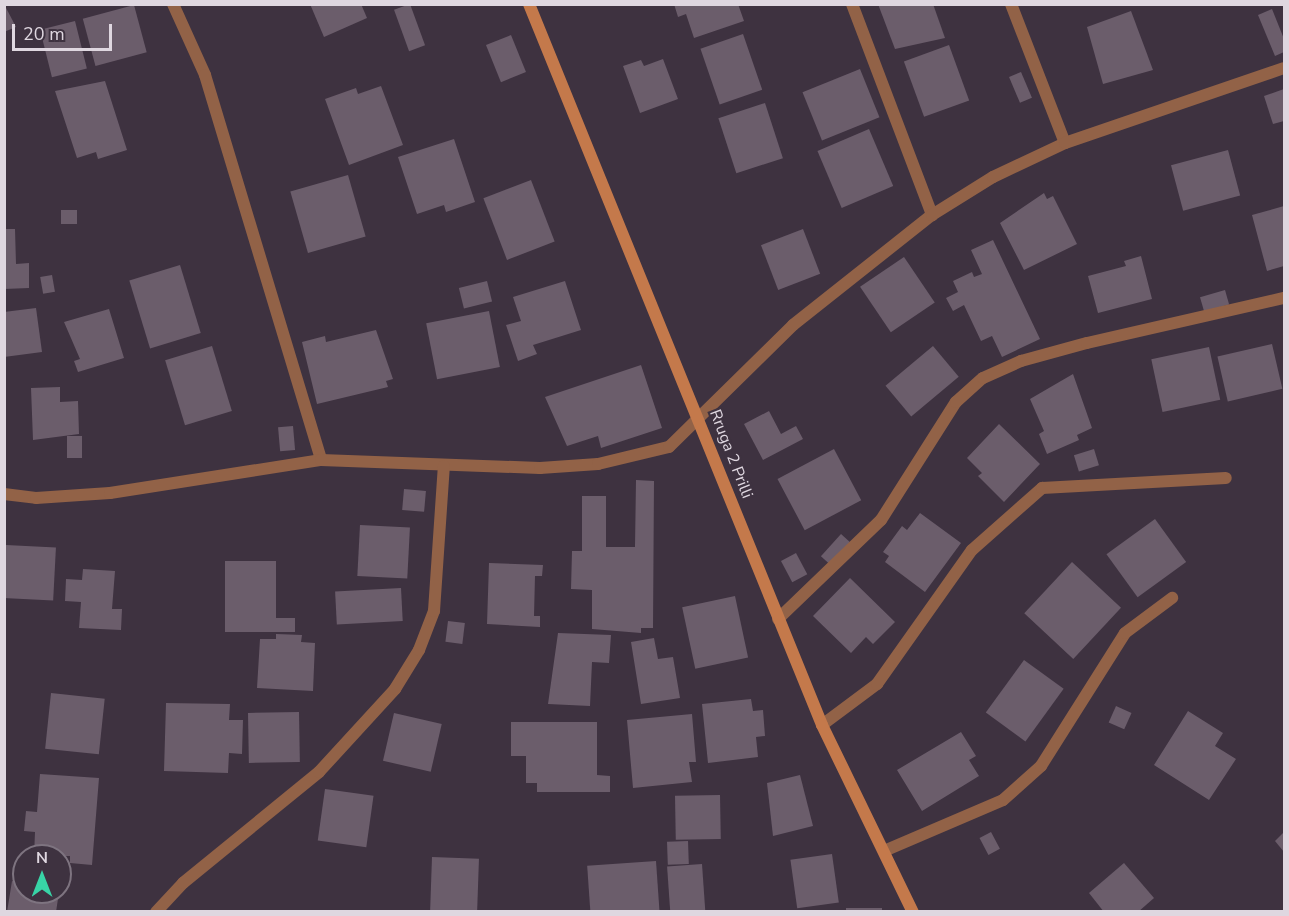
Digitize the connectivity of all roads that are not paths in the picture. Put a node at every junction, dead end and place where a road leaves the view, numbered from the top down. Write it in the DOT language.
graph roads {
  1 [pos="173,4"];
  2 [pos="529,4"];
  3 [pos="852,4"];
  4 [pos="1011,4"];
  5 [pos="1284,68"];
  6 [pos="1065,143"];
  7 [pos="932,215"];
  8 [pos="1284,298"];
  9 [pos="699,420"];
  10 [pos="321,460"];
  11 [pos="444,466"];
  12 [pos="1226,477"];
  13 [pos="4,494"];
  14 [pos="1172,598"];
  15 [pos="778,619"];
  16 [pos="822,725"];
  17 [pos="884,850"];
  18 [pos="156,912"];
  19 [pos="913,912"];
  1 -- 10 [label="street"];
  2 -- 9 [label="street, Rruga 2 Prilli"];
  3 -- 7 [label="street"];
  4 -- 6 [label="street"];
  5 -- 6 [label="street"];
  6 -- 7 [label="street"];
  7 -- 9 [label="street"];
  8 -- 15 [label="street"];
  9 -- 11 [label="street"];
  9 -- 15 [label="street, Rruga 2 Prilli"];
  10 -- 11 [label="street"];
  10 -- 13 [label="street"];
  11 -- 18 [label="street"];
  12 -- 16 [label="street"];
  14 -- 17 [label="street"];
  15 -- 16 [label="street, Rruga 2 Prilli"];
  16 -- 17 [label="street, Rruga 2 Prilli"];
  17 -- 19 [label="street, Rruga 2 Prilli"];
}
